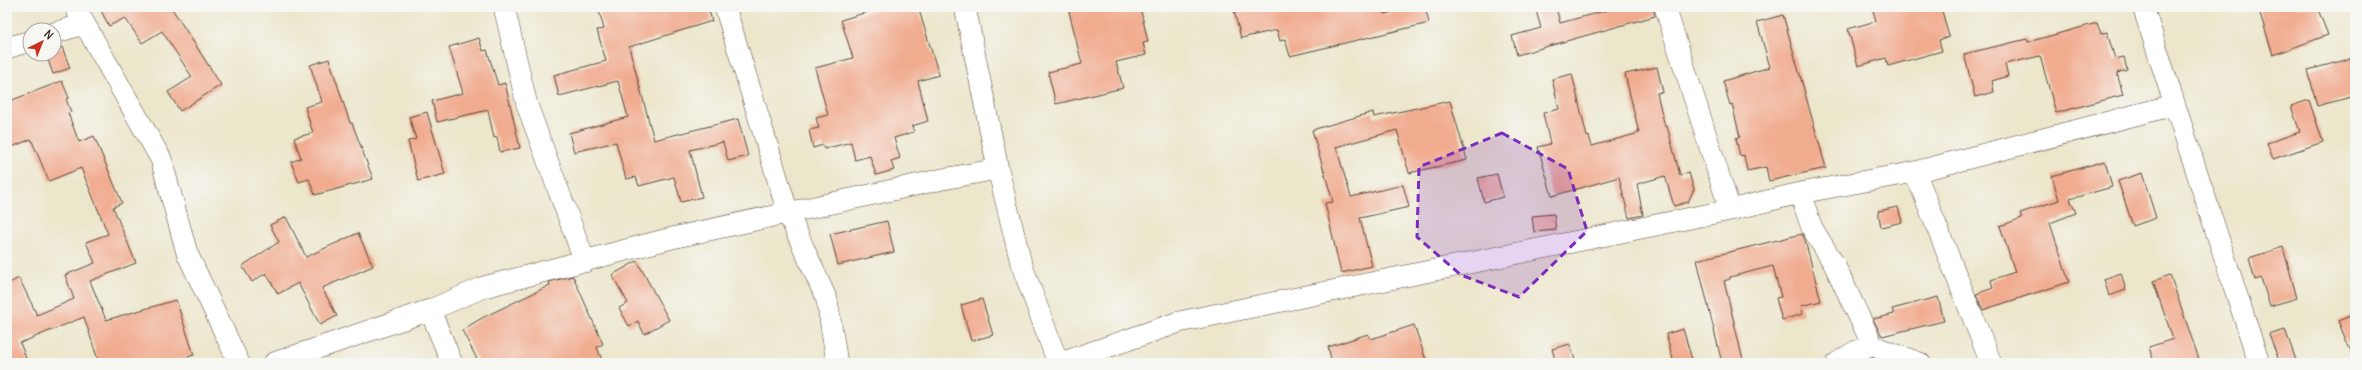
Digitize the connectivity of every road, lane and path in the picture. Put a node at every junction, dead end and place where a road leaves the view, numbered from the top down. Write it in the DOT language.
graph roads {
  1 [pos="504,7"];
  2 [pos="725,7"];
  3 [pos="965,7"];
  4 [pos="1665,7"];
  5 [pos="2143,7"];
  6 [pos="80,15"];
  7 [pos="62,27"];
  8 [pos="22,43"];
  9 [pos="7,48"];
  10 [pos="2174,105"];
  11 [pos="998,169"];
  12 [pos="1915,172"];
  13 [pos="1800,193"];
  14 [pos="1730,210"];
  15 [pos="788,213"];
  16 [pos="585,262"];
  17 [pos="430,310"];
  18 [pos="1873,346"];
  19 [pos="239,363"];
  20 [pos="274,363"];
  21 [pos="452,363"];
  22 [pos="837,363"];
  23 [pos="1060,363"];
  24 [pos="1837,363"];
  25 [pos="1920,363"];
  26 [pos="1991,363"];
  27 [pos="2259,363"];
  1 -- 16 [label="street"];
  2 -- 15 [label="street"];
  3 -- 11 [label="street"];
  4 -- 14 [label="street"];
  5 -- 10 [label="street"];
  6 -- 7 [label="street"];
  6 -- 19 [label="street"];
  8 -- 9 [label="street"];
  10 -- 12 [label="street"];
  10 -- 27 [label="street"];
  11 -- 15 [label="street"];
  11 -- 23 [label="street"];
  12 -- 13 [label="street"];
  12 -- 26 [label="street"];
  13 -- 14 [label="street"];
  13 -- 18 [label="street"];
  14 -- 23 [label="street"];
  15 -- 16 [label="street"];
  15 -- 22 [label="street"];
  16 -- 17 [label="street"];
  17 -- 20 [label="street"];
  17 -- 21 [label="street"];
  18 -- 24 [label="street"];
  18 -- 25 [label="street"];
}
